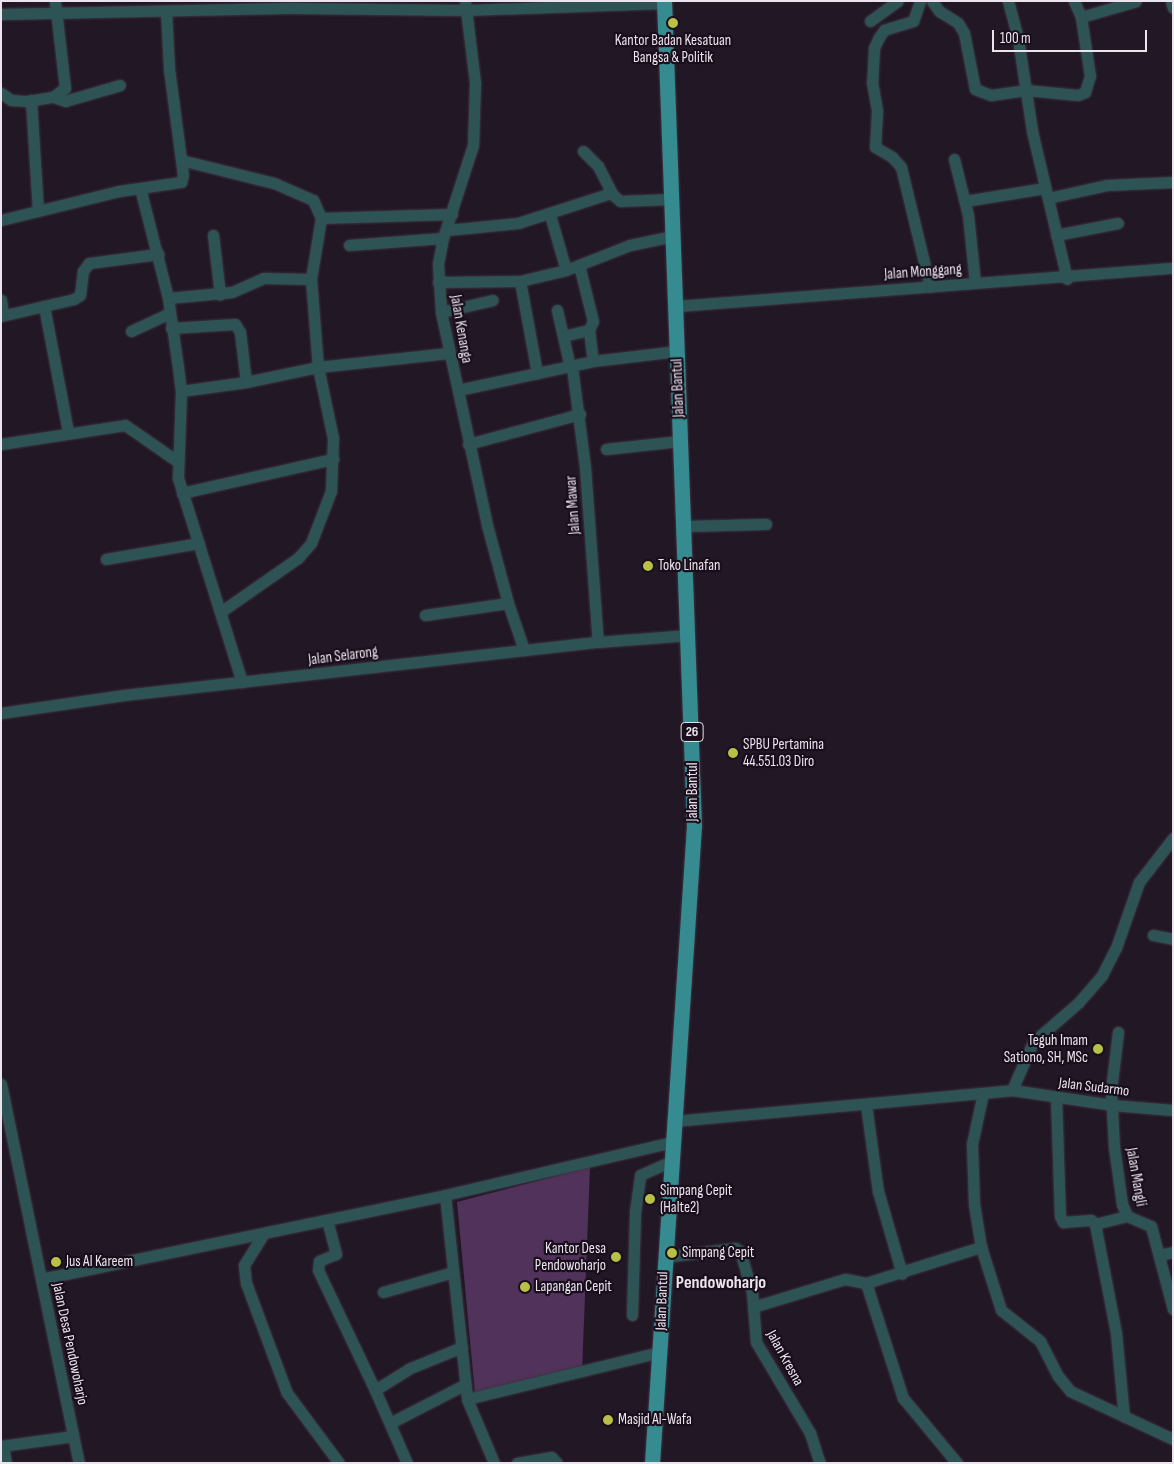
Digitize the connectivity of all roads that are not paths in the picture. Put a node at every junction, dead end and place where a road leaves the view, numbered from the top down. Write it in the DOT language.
graph roads {
  1 [pos="55,1"];
  2 [pos="898,1"];
  3 [pos="920,1"];
  4 [pos="932,1"];
  5 [pos="1008,1"];
  6 [pos="1074,1"];
  7 [pos="1136,1"];
  8 [pos="1171,1"];
  9 [pos="661,3"];
  10 [pos="296,5"];
  11 [pos="465,6"];
  12 [pos="1173,8"];
  13 [pos="166,11"];
  14 [pos="1,14"];
  15 [pos="57,14"];
  16 [pos="1081,17"];
  17 [pos="870,21"];
  18 [pos="120,85"];
  19 [pos="1026,90"];
  20 [pos="1,93"];
  21 [pos="53,97"];
  22 [pos="31,100"];
  23 [pos="583,152"];
  24 [pos="181,160"];
  25 [pos="954,160"];
  26 [pos="1173,182"];
  27 [pos="140,188"];
  28 [pos="612,193"];
  29 [pos="1046,193"];
  30 [pos="671,198"];
  31 [pos="965,201"];
  32 [pos="38,211"];
  33 [pos="452,214"];
  34 [pos="550,214"];
  35 [pos="321,218"];
  36 [pos="1,220"];
  37 [pos="1118,223"];
  38 [pos="213,234"];
  39 [pos="445,234"];
  40 [pos="1056,235"];
  41 [pos="673,236"];
  42 [pos="349,245"];
  43 [pos="158,254"];
  44 [pos="579,266"];
  45 [pos="1172,266"];
  46 [pos="566,270"];
  47 [pos="311,279"];
  48 [pos="1067,279"];
  49 [pos="520,281"];
  50 [pos="438,282"];
  51 [pos="975,283"];
  52 [pos="930,287"];
  53 [pos="220,295"];
  54 [pos="168,298"];
  55 [pos="1,300"];
  56 [pos="493,300"];
  57 [pos="44,306"];
  58 [pos="676,306"];
  59 [pos="557,310"];
  60 [pos="441,312"];
  61 [pos="168,314"];
  62 [pos="2,315"];
  63 [pos="171,328"];
  64 [pos="589,330"];
  65 [pos="131,331"];
  66 [pos="563,336"];
  67 [pos="676,351"];
  68 [pos="448,353"];
  69 [pos="593,361"];
  70 [pos="318,367"];
  71 [pos="571,367"];
  72 [pos="537,373"];
  73 [pos="246,382"];
  74 [pos="458,390"];
  75 [pos="181,391"];
  76 [pos="580,414"];
  77 [pos="68,432"];
  78 [pos="680,441"];
  79 [pos="1,444"];
  80 [pos="468,444"];
  81 [pos="606,449"];
  82 [pos="333,459"];
  83 [pos="177,461"];
  84 [pos="182,493"];
  85 [pos="766,524"];
  86 [pos="684,526"];
  87 [pos="199,543"];
  88 [pos="106,558"];
  89 [pos="508,603"];
  90 [pos="222,611"];
  91 [pos="425,615"];
  92 [pos="689,634"];
  93 [pos="598,642"];
  94 [pos="524,650"];
  95 [pos="242,682"];
  96 [pos="1,713"];
  97 [pos="1173,838"];
  98 [pos="1168,856"];
  99 [pos="1153,936"];
  100 [pos="1173,939"];
  101 [pos="1118,1032"];
  102 [pos="1,1084"];
  103 [pos="1012,1090"];
  104 [pos="983,1093"];
  105 [pos="1056,1097"];
  106 [pos="866,1105"];
  107 [pos="1112,1105"];
  108 [pos="1173,1110"];
  109 [pos="674,1120"];
  110 [pos="673,1142"];
  111 [pos="671,1161"];
  112 [pos="445,1195"];
  113 [pos="1127,1216"];
  114 [pos="327,1220"];
  115 [pos="1095,1224"];
  116 [pos="264,1233"];
  117 [pos="981,1247"];
  118 [pos="1173,1252"];
  119 [pos="1159,1255"];
  120 [pos="664,1258"];
  121 [pos="454,1272"];
  122 [pos="902,1274"];
  123 [pos="41,1279"];
  124 [pos="866,1283"];
  125 [pos="383,1292"];
  126 [pos="752,1307"];
  127 [pos="1173,1309"];
  128 [pos="632,1315"];
  129 [pos="462,1346"];
  130 [pos="660,1352"];
  131 [pos="466,1384"];
  132 [pos="375,1390"];
  133 [pos="467,1399"];
  134 [pos="1124,1417"];
  135 [pos="390,1423"];
  136 [pos="73,1436"];
  137 [pos="1173,1439"];
  138 [pos="2,1446"];
  139 [pos="6,1463"];
  140 [pos="79,1463"];
  141 [pos="339,1463"];
  142 [pos="407,1463"];
  143 [pos="494,1463"];
  144 [pos="517,1463"];
  145 [pos="557,1463"];
  146 [pos="652,1463"];
  147 [pos="820,1463"];
  148 [pos="957,1463"];
  1 -- 15 [label="street"];
  2 -- 17 [label="street"];
  3 -- 52 [label="street"];
  4 -- 19 [label="street"];
  5 -- 19 [label="street"];
  6 -- 16 [label="street"];
  7 -- 16 [label="street"];
  8 -- 12 [label="street"];
  9 -- 11 [label="street"];
  9 -- 30 [label="main road, Jalan Bantul / 26"];
  10 -- 11 [label="street"];
  10 -- 13 [label="street"];
  11 -- 33 [label="street, Jalan Kenanga"];
  13 -- 15 [label="street"];
  13 -- 24 [label="street"];
  14 -- 15 [label="street"];
  15 -- 21 [label="street"];
  16 -- 19 [label="street"];
  18 -- 21 [label="street"];
  19 -- 29 [label="street"];
  20 -- 22 [label="street"];
  21 -- 22 [label="street"];
  22 -- 32 [label="street"];
  23 -- 28 [label="street"];
  24 -- 27 [label="street"];
  24 -- 35 [label="street"];
  25 -- 31 [label="street"];
  26 -- 29 [label="street"];
  27 -- 32 [label="street"];
  27 -- 43 [label="street"];
  28 -- 30 [label="street"];
  28 -- 34 [label="street"];
  29 -- 31 [label="street"];
  29 -- 40 [label="street"];
  30 -- 41 [label="main road, Jalan Bantul / 26"];
  31 -- 51 [label="street"];
  32 -- 36 [label="street"];
  33 -- 35 [label="street"];
  33 -- 39 [label="street, Jalan Kenanga"];
  34 -- 39 [label="street"];
  34 -- 46 [label="street"];
  35 -- 47 [label="street"];
  37 -- 40 [label="street"];
  38 -- 53 [label="street"];
  39 -- 42 [label="street"];
  39 -- 50 [label="street, Jalan Kenanga"];
  40 -- 48 [label="street"];
  41 -- 44 [label="street"];
  41 -- 58 [label="main road, Jalan Bantul / 26"];
  43 -- 54 [label="street"];
  43 -- 57 [label="street"];
  44 -- 46 [label="street"];
  44 -- 64 [label="street"];
  45 -- 48 [label="street, Jalan Monggang"];
  46 -- 49 [label="street"];
  47 -- 53 [label="street"];
  47 -- 70 [label="street"];
  48 -- 51 [label="street, Jalan Monggang"];
  49 -- 50 [label="street"];
  49 -- 72 [label="street"];
  50 -- 60 [label="street, Jalan Kenanga"];
  51 -- 52 [label="street, Jalan Monggang"];
  52 -- 58 [label="street, Jalan Monggang"];
  53 -- 54 [label="street"];
  54 -- 61 [label="street"];
  55 -- 62 [label="street"];
  56 -- 60 [label="street"];
  57 -- 62 [label="street"];
  57 -- 77 [label="street"];
  58 -- 67 [label="main road, Jalan Bantul / 26"];
  59 -- 66 [label="street, Jalan Mawar"];
  60 -- 68 [label="street, Jalan Kenanga"];
  61 -- 63 [label="street"];
  61 -- 65 [label="street"];
  63 -- 73 [label="street"];
  63 -- 75 [label="street"];
  64 -- 66 [label="street"];
  64 -- 69 [label="street"];
  66 -- 71 [label="street, Jalan Mawar"];
  67 -- 69 [label="street"];
  67 -- 78 [label="main road, Jalan Bantul / 26"];
  68 -- 70 [label="street"];
  68 -- 74 [label="street, Jalan Kenanga"];
  69 -- 71 [label="street"];
  70 -- 73 [label="street"];
  70 -- 82 [label="street"];
  71 -- 72 [label="street"];
  71 -- 76 [label="street, Jalan Mawar"];
  72 -- 74 [label="street"];
  73 -- 75 [label="street"];
  74 -- 80 [label="street, Jalan Kenanga"];
  75 -- 83 [label="street"];
  76 -- 80 [label="street"];
  76 -- 93 [label="street, Jalan Mawar"];
  77 -- 79 [label="street"];
  77 -- 83 [label="street"];
  78 -- 81 [label="street"];
  78 -- 86 [label="main road, Jalan Bantul / 26"];
  80 -- 89 [label="street, Jalan Kenanga"];
  82 -- 84 [label="street"];
  82 -- 90 [label="street"];
  83 -- 84 [label="street"];
  84 -- 87 [label="street"];
  85 -- 86 [label="street"];
  86 -- 92 [label="main road, Jalan Bantul / 26"];
  87 -- 88 [label="street"];
  87 -- 90 [label="street"];
  89 -- 91 [label="street"];
  89 -- 94 [label="street, Jalan Kenanga"];
  90 -- 95 [label="street"];
  92 -- 93 [label="street, Jalan Selarong"];
  92 -- 109 [label="main road, Jalan Bantul / 26"];
  93 -- 94 [label="street, Jalan Selarong"];
  94 -- 95 [label="street, Jalan Selarong"];
  95 -- 96 [label="street, Jalan Selarong"];
  97 -- 98 [label="street"];
  98 -- 103 [label="street"];
  99 -- 100 [label="street"];
  101 -- 107 [label="street, Jalan Mangli"];
  102 -- 123 [label="street, Jalan Desa Pendowoharjo"];
  103 -- 104 [label="street, Jalan Sudarmo"];
  103 -- 105 [label="street, Jalan Sudarmo"];
  104 -- 106 [label="street, Jalan Sudarmo"];
  104 -- 117 [label="street"];
  105 -- 107 [label="street, Jalan Sudarmo"];
  105 -- 115 [label="street"];
  106 -- 109 [label="street, Jalan Sudarmo"];
  106 -- 122 [label="street"];
  107 -- 108 [label="street, Jalan Sudarmo"];
  107 -- 113 [label="street, Jalan Mangli"];
  109 -- 110 [label="main road, Jalan Bantul / 26"];
  110 -- 111 [label="main road, Jalan Bantul / 26"];
  110 -- 112 [label="street"];
  111 -- 120 [label="main road, Jalan Bantul / 26"];
  111 -- 128 [label="street"];
  112 -- 114 [label="street"];
  112 -- 121 [label="street"];
  113 -- 115 [label="street"];
  113 -- 119 [label="street, Jalan Mangli"];
  114 -- 116 [label="street"];
  114 -- 132 [label="street"];
  115 -- 134 [label="street"];
  116 -- 123 [label="street"];
  116 -- 141 [label="street"];
  117 -- 122 [label="street"];
  117 -- 134 [label="street"];
  118 -- 119 [label="street"];
  119 -- 127 [label="street, Jalan Mangli"];
  120 -- 126 [label="street, Jalan Kresna"];
  120 -- 130 [label="main road, Jalan Bantul / 26"];
  121 -- 125 [label="street"];
  121 -- 129 [label="street"];
  122 -- 124 [label="street"];
  123 -- 136 [label="street, Jalan Desa Pendowoharjo"];
  124 -- 126 [label="street"];
  124 -- 148 [label="street"];
  126 -- 147 [label="street, Jalan Kresna"];
  129 -- 131 [label="street"];
  129 -- 132 [label="street"];
  130 -- 133 [label="street"];
  130 -- 146 [label="main road, Jalan Bantul / 26"];
  131 -- 133 [label="street"];
  131 -- 135 [label="street"];
  132 -- 135 [label="street"];
  133 -- 143 [label="street"];
  134 -- 137 [label="street"];
  135 -- 142 [label="street"];
  136 -- 138 [label="street"];
  136 -- 140 [label="street, Jalan Desa Pendowoharjo"];
  138 -- 139 [label="street"];
  144 -- 145 [label="street"];
}
